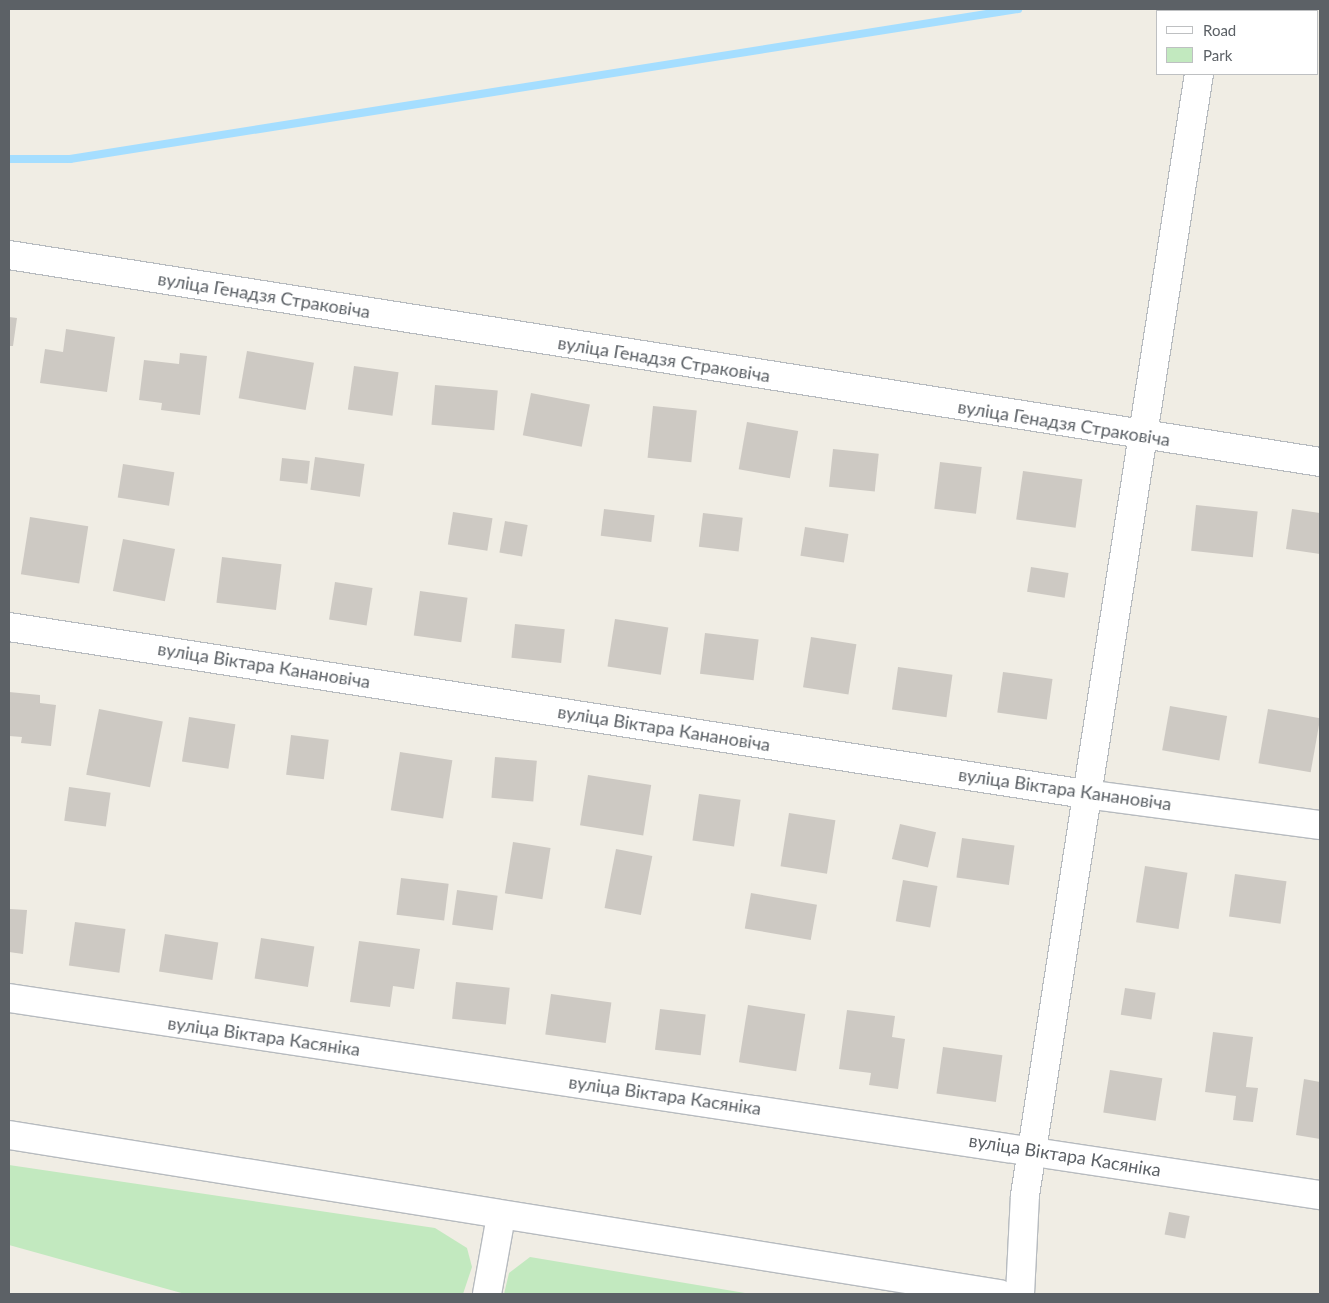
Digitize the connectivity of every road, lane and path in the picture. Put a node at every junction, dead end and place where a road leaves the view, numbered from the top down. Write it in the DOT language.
graph roads {
  1 [pos="1199,75"];
  2 [pos="9,255"];
  3 [pos="1145,436"];
  4 [pos="1320,462"];
  5 [pos="9,627"];
  6 [pos="1085,794"];
  7 [pos="1320,825"];
  8 [pos="9,998"];
  9 [pos="9,1135"];
  10 [pos="1032,1149"];
  11 [pos="1320,1195"];
  12 [pos="501,1216"];
  13 [pos="487,1294"];
  14 [pos="1000,1294"];
  15 [pos="1020,1294"];
  1 -- 3 [label="street"];
  2 -- 3 [label="street, вуліца Генадзя Страковіча"];
  3 -- 4 [label="street, вуліца Генадзя Страковіча"];
  3 -- 6 [label="street"];
  5 -- 6 [label="street, вуліца Віктара Канановіча"];
  6 -- 7 [label="street, вуліца Віктара Канановіча"];
  6 -- 10 [label="street"];
  8 -- 10 [label="street, вуліца Віктара Касяніка"];
  9 -- 12 [label="street"];
  10 -- 11 [label="street, вуліца Віктара Касяніка"];
  10 -- 15 [label="street"];
  12 -- 13 [label="street"];
  12 -- 14 [label="street"];
}
